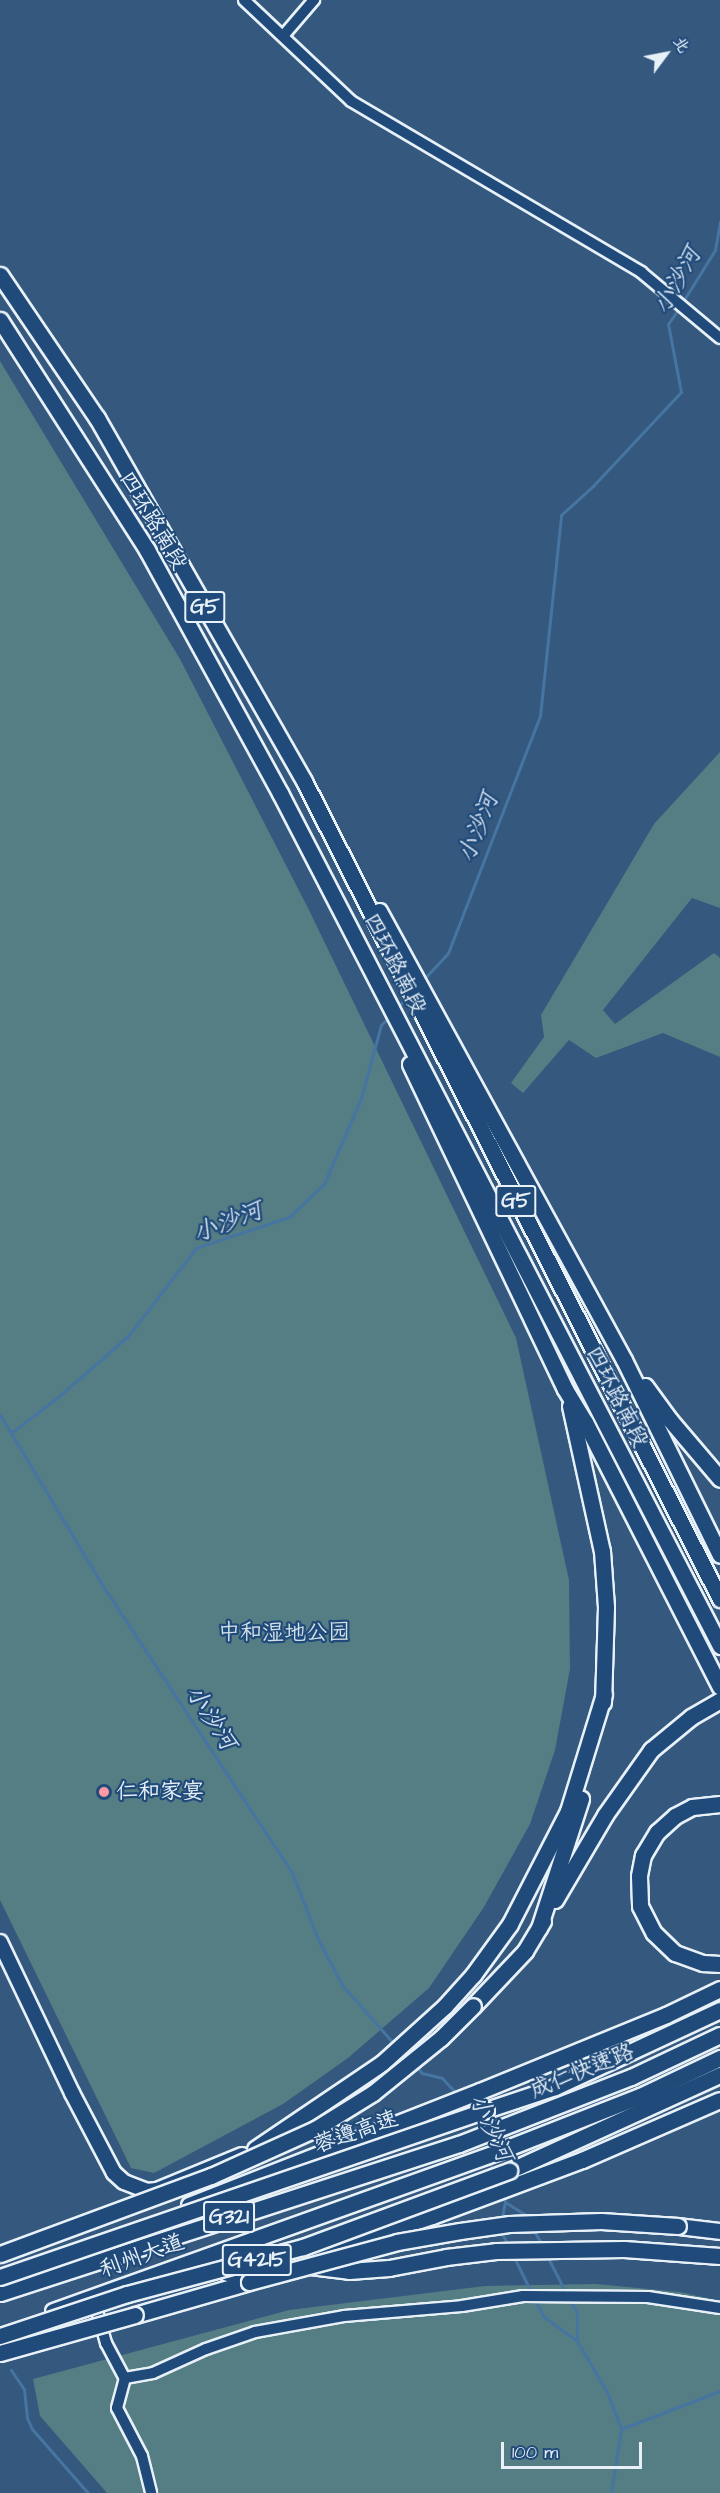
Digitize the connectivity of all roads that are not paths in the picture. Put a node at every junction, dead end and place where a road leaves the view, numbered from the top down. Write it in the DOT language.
graph roads {
  1 [pos="244,0"];
  2 [pos="314,0"];
  3 [pos="282,36"];
  4 [pos="0,275"];
  5 [pos="0,320"];
  6 [pos="720,338"];
  7 [pos="304,781"];
  8 [pos="410,1052"];
  9 [pos="640,1385"];
  10 [pos="580,1421"];
  11 [pos="681,1474"];
  12 [pos="720,1479"];
  13 [pos="720,1540"];
  14 [pos="720,1555"];
  15 [pos="720,1599"];
  16 [pos="720,1646"];
  17 [pos="720,1686"];
  18 [pos="604,1694"];
  19 [pos="720,1700"];
  20 [pos="720,1804"];
  21 [pos="539,1928"];
  22 [pos="0,1942"];
  23 [pos="720,1964"];
  24 [pos="720,1989"];
  25 [pos="720,2010"];
  26 [pos="720,2035"];
  27 [pos="720,2058"];
  28 [pos="720,2075"];
  29 [pos="720,2100"];
  30 [pos="459,2144"];
  31 [pos="255,2149"];
  32 [pos="467,2163"];
  33 [pos="204,2170"];
  34 [pos="512,2178"];
  35 [pos="183,2207"];
  36 [pos="720,2230"];
  37 [pos="146,2244"];
  38 [pos="0,2254"];
  39 [pos="720,2256"];
  40 [pos="289,2264"];
  41 [pos="0,2277"];
  42 [pos="120,2288"];
  43 [pos="0,2293"];
  44 [pos="93,2297"];
  45 [pos="720,2308"];
  46 [pos="0,2329"];
  47 [pos="0,2336"];
  48 [pos="0,2353"];
  49 [pos="125,2378"];
  50 [pos="151,2493"];
  1 -- 3 [label="street"];
  2 -- 3 [label="street"];
  3 -- 6 [label="street"];
  4 -- 7 [label="highway, 四环路南段 / G5"];
  5 -- 8 [label="highway, 四环路南段 / G5"];
  7 -- 9 [label="highway"];
  7 -- 15 [label="highway, 四环路南段 / G5"];
  8 -- 10 [label="highway"];
  8 -- 16 [label="highway, 四环路南段 / G5"];
  9 -- 11 [label="highway"];
  9 -- 12 [label="highway"];
  10 -- 17 [label="highway"];
  10 -- 18 [label="highway"];
  11 -- 13 [label="highway"];
  11 -- 14 [label="highway"];
  18 -- 21 [label="highway"];
  18 -- 31 [label="highway"];
  19 -- 21 [label="highway"];
  20 -- 23 [label="highway"];
  21 -- 38 [label="highway, bridge"];
  22 -- 33 [label="main road"];
  24 -- 35 [label="highway"];
  25 -- 41 [label="highway, 蓉遵高速, bridge"];
  26 -- 30 [label="highway, 成仁快速路 / G321"];
  27 -- 32 [label="highway, 成仁快速路 / G321"];
  28 -- 34 [label="highway, G4215"];
  29 -- 34 [label="highway"];
  30 -- 37 [label="highway, 利州大道 / G321"];
  31 -- 33 [label="main road"];
  32 -- 42 [label="highway, 利州大道 / G321"];
  33 -- 35 [label="highway"];
  34 -- 40 [label="highway"];
  34 -- 47 [label="highway, G4215, bridge"];
  35 -- 37 [label="highway"];
  36 -- 48 [label="highway, bridge"];
  37 -- 43 [label="highway, 利州大道 / G321"];
  39 -- 40 [label="highway"];
  40 -- 42 [label="highway"];
  42 -- 44 [label="highway, 利州大道 / G321"];
  44 -- 46 [label="highway, 利州大道 / G321"];
  44 -- 49 [label="street"];
  45 -- 49 [label="street"];
  49 -- 50 [label="street"];
}
